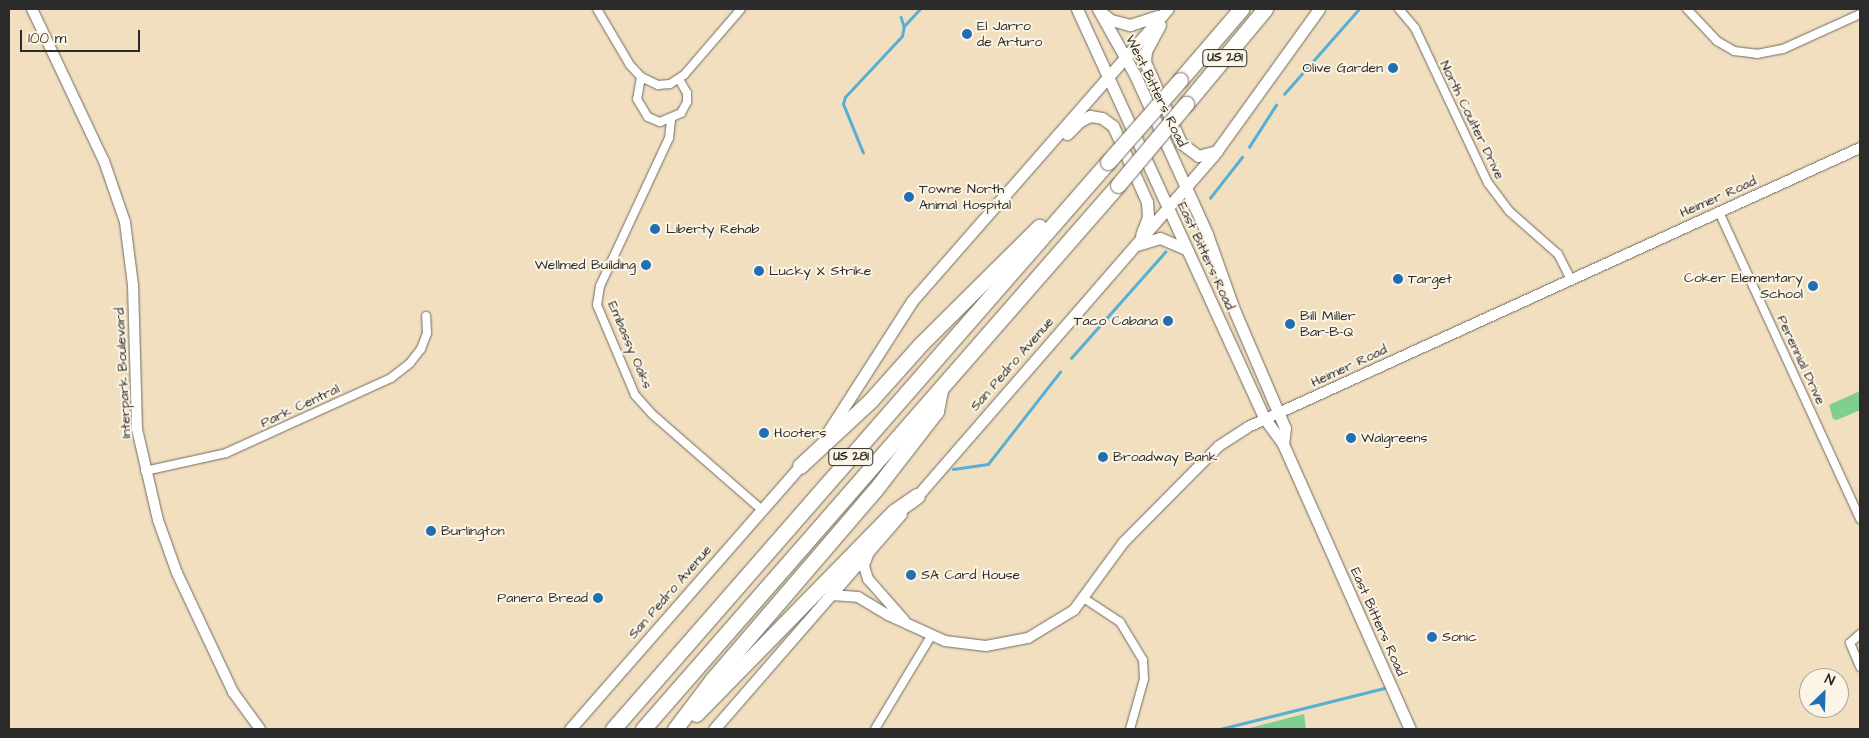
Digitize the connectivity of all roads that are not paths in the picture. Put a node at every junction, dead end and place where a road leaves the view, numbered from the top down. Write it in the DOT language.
graph roads {
  1 [pos="32,9"];
  2 [pos="597,9"];
  3 [pos="741,9"];
  4 [pos="1077,9"];
  5 [pos="1098,9"];
  6 [pos="1168,9"];
  7 [pos="1241,9"];
  8 [pos="1320,9"];
  9 [pos="1398,9"];
  10 [pos="1687,9"];
  11 [pos="1265,10"];
  12 [pos="1860,14"];
  13 [pos="1125,57"];
  14 [pos="1108,76"];
  15 [pos="641,77"];
  16 [pos="679,80"];
  17 [pos="671,120"];
  18 [pos="1051,141"];
  19 [pos="1860,148"];
  20 [pos="1218,150"];
  21 [pos="1089,184"];
  22 [pos="1186,188"];
  23 [pos="1168,208"];
  24 [pos="1719,212"];
  25 [pos="1136,246"];
  26 [pos="1186,249"];
  27 [pos="1571,280"];
  28 [pos="426,316"];
  29 [pos="941,388"];
  30 [pos="1279,413"];
  31 [pos="1265,420"];
  32 [pos="1283,444"];
  33 [pos="800,466"];
  34 [pos="145,471"];
  35 [pos="917,496"];
  36 [pos="762,510"];
  37 [pos="1860,518"];
  38 [pos="870,551"];
  39 [pos="831,595"];
  40 [pos="1085,599"];
  41 [pos="905,621"];
  42 [pos="1860,634"];
  43 [pos="931,636"];
  44 [pos="1860,666"];
  45 [pos="260,729"];
  46 [pos="570,729"];
  47 [pos="613,729"];
  48 [pos="643,729"];
  49 [pos="675,729"];
  50 [pos="681,729"];
  51 [pos="714,729"];
  52 [pos="875,729"];
  53 [pos="1130,729"];
  54 [pos="1410,729"];
  1 -- 34 [label="street, Interpark Boulevard"];
  2 -- 15 [label="street"];
  3 -- 16 [label="street"];
  4 -- 14 [label="main road"];
  5 -- 6 [label="main road"];
  5 -- 13 [label="main road, West Bitters Road"];
  6 -- 13 [label="main road, San Pedro Avenue"];
  6 -- 20 [label="main road"];
  7 -- 21 [label="highway, US 281, bridge"];
  8 -- 20 [label="main road, San Pedro Avenue"];
  9 -- 27 [label="street, North Coulter Drive"];
  10 -- 12 [label="street"];
  11 -- 29 [label="highway, US 281, bridge"];
  13 -- 14 [label="main road, San Pedro Avenue"];
  13 -- 22 [label="main road, West Bitters Road"];
  14 -- 18 [label="main road, San Pedro Avenue"];
  14 -- 23 [label="main road, East Bitters Road"];
  15 -- 16 [label="street"];
  15 -- 17 [label="street"];
  16 -- 17 [label="street, Embassy Oaks"];
  17 -- 36 [label="street, Embassy Oaks"];
  18 -- 25 [label="main road"];
  18 -- 33 [label="main road, San Pedro Avenue"];
  19 -- 24 [label="street, Heimer Road"];
  20 -- 22 [label="main road, San Pedro Avenue"];
  21 -- 33 [label="highway"];
  21 -- 47 [label="highway, US 281"];
  22 -- 23 [label="main road, San Pedro Avenue"];
  22 -- 30 [label="main road, East Bitters Road"];
  23 -- 25 [label="main road, San Pedro Avenue"];
  23 -- 26 [label="main road, East Bitters Road"];
  24 -- 27 [label="street, Heimer Road"];
  24 -- 37 [label="street, Perennial Drive"];
  25 -- 26 [label="main road"];
  25 -- 35 [label="main road, San Pedro Avenue"];
  26 -- 31 [label="main road, East Bitters Road"];
  27 -- 30 [label="street, Heimer Road"];
  28 -- 34 [label="street, Park Central"];
  29 -- 48 [label="highway, US 281"];
  29 -- 49 [label="highway"];
  30 -- 31 [label="street, Heimer Road"];
  30 -- 32 [label="main road, East Bitters Road"];
  31 -- 32 [label="main road, East Bitters Road"];
  31 -- 40 [label="street, Heimer Road"];
  32 -- 54 [label="main road, East Bitters Road"];
  33 -- 36 [label="main road, San Pedro Avenue"];
  34 -- 45 [label="street, Interpark Boulevard"];
  35 -- 38 [label="main road, San Pedro Avenue"];
  35 -- 50 [label="highway"];
  36 -- 46 [label="main road, San Pedro Avenue"];
  38 -- 39 [label="main road, San Pedro Avenue"];
  38 -- 41 [label="street, Heimer Road"];
  39 -- 41 [label="street, Heimer Road"];
  39 -- 51 [label="main road, San Pedro Avenue"];
  40 -- 43 [label="street, Heimer Road"];
  40 -- 53 [label="street"];
  41 -- 43 [label="street, Heimer Road"];
  42 -- 44 [label="street"];
  43 -- 52 [label="street"];
}
